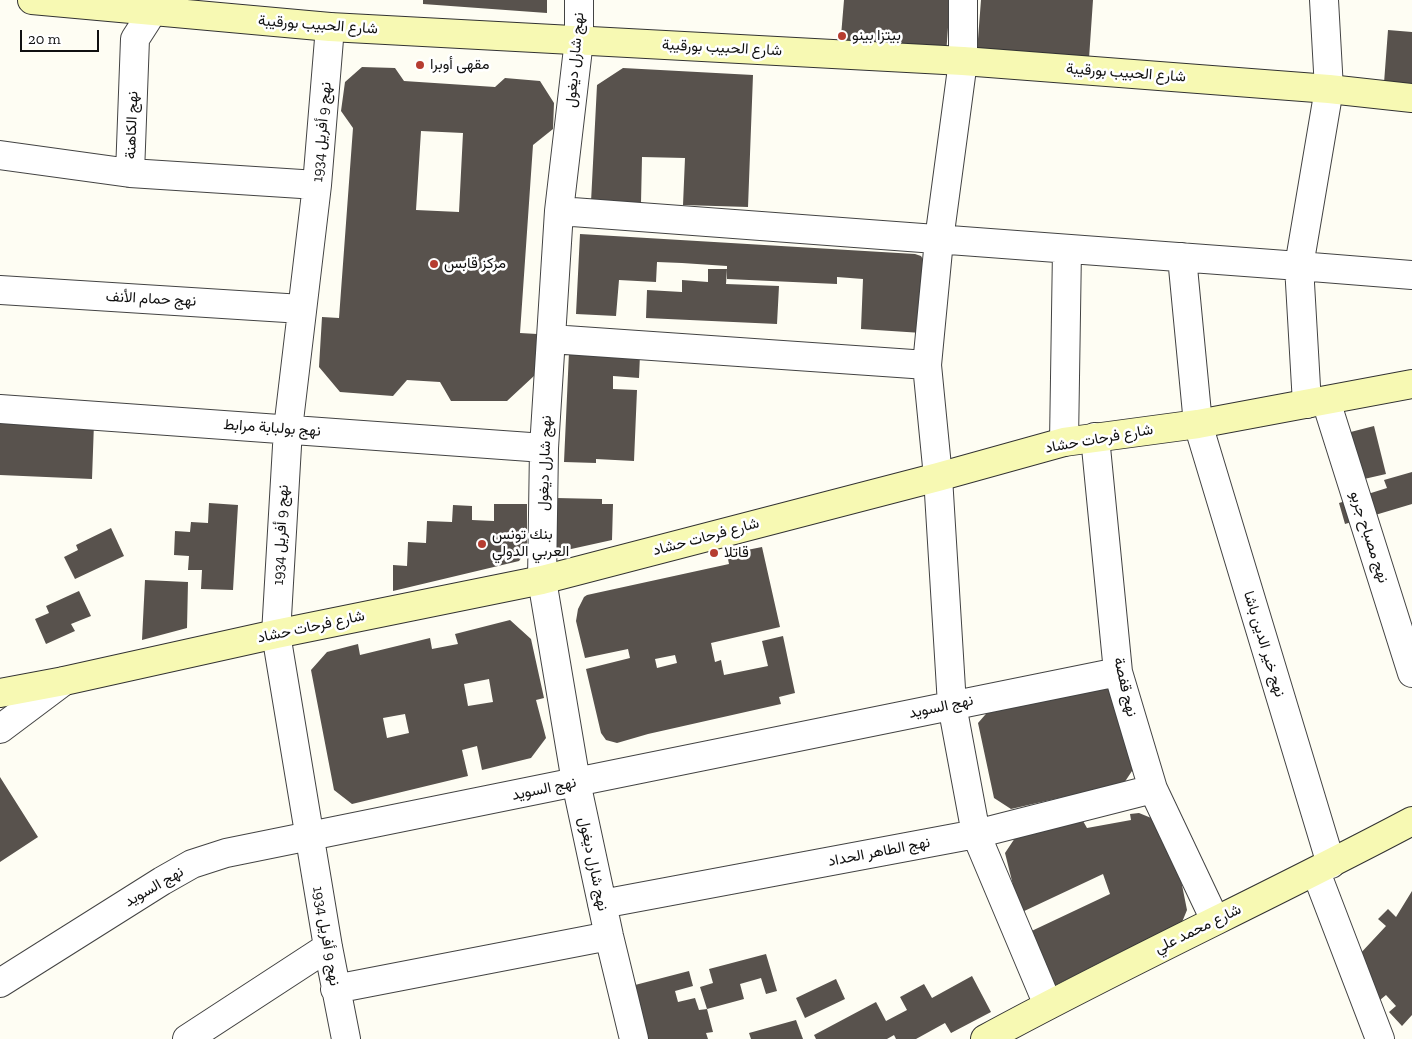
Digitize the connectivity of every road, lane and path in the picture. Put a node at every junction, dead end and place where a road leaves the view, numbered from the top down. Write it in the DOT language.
graph roads {
  1 [pos="32,0"];
  2 [pos="579,0"];
  3 [pos="962,0"];
  4 [pos="1324,0"];
  5 [pos="121,4"];
  6 [pos="153,5"];
  7 [pos="330,27"];
  8 [pos="135,39"];
  9 [pos="579,40"];
  10 [pos="964,61"];
  11 [pos="1329,89"];
  12 [pos="1412,98"];
  13 [pos="0,155"];
  14 [pos="130,173"];
  15 [pos="317,185"];
  16 [pos="559,211"];
  17 [pos="939,240"];
  18 [pos="1067,249"];
  19 [pos="1182,257"];
  20 [pos="1299,266"];
  21 [pos="1412,276"];
  22 [pos="0,290"];
  23 [pos="302,309"];
  24 [pos="551,339"];
  25 [pos="927,366"];
  26 [pos="1412,384"];
  27 [pos="1316,403"];
  28 [pos="0,409"];
  29 [pos="1198,424"];
  30 [pos="288,429"];
  31 [pos="1094,437"];
  32 [pos="1064,442"];
  33 [pos="544,448"];
  34 [pos="938,477"];
  35 [pos="542,580"];
  36 [pos="276,634"];
  37 [pos="1118,672"];
  38 [pos="1412,673"];
  39 [pos="64,681"];
  40 [pos="0,693"];
  41 [pos="952,705"];
  42 [pos="0,729"];
  43 [pos="576,782"];
  44 [pos="1153,789"];
  45 [pos="1412,821"];
  46 [pos="976,834"];
  47 [pos="310,837"];
  48 [pos="1323,868"];
  49 [pos="602,904"];
  50 [pos="1215,920"];
  51 [pos="608,936"];
  52 [pos="328,947"];
  53 [pos="0,983"];
  54 [pos="336,989"];
  55 [pos="1048,1005"];
  56 [pos="187,1039"];
  57 [pos="346,1039"];
  58 [pos="634,1039"];
  59 [pos="986,1039"];
  60 [pos="1380,1039"];
  1 -- 5 [label="street, شارع الحبيب بورقيبة"];
  2 -- 9 [label="street, نهج شارل ديغول"];
  3 -- 10 [label="street"];
  4 -- 11 [label="street, نهج مصباح جربو"];
  5 -- 6 [label="street, شارع الحبيب بورقيبة"];
  5 -- 8 [label="street"];
  6 -- 7 [label="street, شارع الحبيب بورقيبة"];
  6 -- 8 [label="street"];
  7 -- 9 [label="street, شارع الحبيب بورقيبة"];
  7 -- 15 [label="street, نهج 9 أفريل 1934"];
  8 -- 14 [label="street, نهج الكاهنة"];
  9 -- 10 [label="street, شارع الحبيب بورقيبة"];
  9 -- 16 [label="street, نهج شارل ديغول"];
  10 -- 11 [label="street, شارع الحبيب بورقيبة"];
  10 -- 17 [label="street"];
  11 -- 12 [label="street, شارع الحبيب بورقيبة"];
  11 -- 20 [label="street, نهج مصباح جربو"];
  13 -- 14 [label="street, نهج الكاهنة"];
  14 -- 15 [label="street"];
  15 -- 23 [label="street, نهج 9 أفريل 1934"];
  16 -- 17 [label="street"];
  16 -- 24 [label="street, نهج شارل ديغول"];
  17 -- 18 [label="street"];
  17 -- 25 [label="street"];
  18 -- 19 [label="street"];
  18 -- 32 [label="street"];
  19 -- 20 [label="street"];
  19 -- 29 [label="street, نهج خير الدين باشا"];
  20 -- 21 [label="street"];
  20 -- 27 [label="street, نهج مصباح جربو"];
  22 -- 23 [label="street, نهج حمام الأنف"];
  23 -- 30 [label="street, نهج 9 أفريل 1934"];
  24 -- 25 [label="street"];
  24 -- 33 [label="street, نهج شارل ديغول"];
  25 -- 34 [label="street"];
  26 -- 27 [label="street, شارع فرحات حشاد"];
  27 -- 29 [label="street, شارع فرحات حشاد"];
  27 -- 38 [label="street, نهج مصباح جربو"];
  28 -- 30 [label="street, نهج بولبابة مرابط"];
  29 -- 31 [label="street, شارع فرحات حشاد"];
  29 -- 48 [label="street, نهج خير الدين باشا"];
  30 -- 33 [label="street, نهج بولبابة مرابط"];
  30 -- 36 [label="street, نهج 9 أفريل 1934"];
  31 -- 32 [label="street, شارع فرحات حشاد"];
  31 -- 37 [label="street, نهج قفصة"];
  32 -- 34 [label="street, شارع فرحات حشاد"];
  33 -- 35 [label="street, نهج شارل ديغول"];
  34 -- 35 [label="street, شارع فرحات حشاد"];
  34 -- 41 [label="street"];
  35 -- 36 [label="street, شارع فرحات حشاد"];
  35 -- 43 [label="street, نهج شارل ديغول"];
  36 -- 39 [label="street, شارع فرحات حشاد"];
  36 -- 47 [label="street, نهج 9 أفريل 1934"];
  37 -- 41 [label="street, نهج السويد"];
  37 -- 44 [label="street, نهج قفصة"];
  39 -- 40 [label="street, شارع فرحات حشاد"];
  39 -- 42 [label="street"];
  41 -- 43 [label="street, نهج السويد"];
  41 -- 46 [label="street"];
  43 -- 47 [label="street, نهج السويد"];
  43 -- 49 [label="street, نهج شارل ديغول"];
  44 -- 46 [label="street, نهج الطاهر الحداد"];
  44 -- 50 [label="street, نهج قفصة"];
  45 -- 48 [label="street, شارع محمد علي"];
  46 -- 49 [label="street, نهج الطاهر الحداد"];
  46 -- 55 [label="street"];
  47 -- 52 [label="street, نهج 9 أفريل 1934"];
  47 -- 53 [label="street, نهج السويد"];
  48 -- 50 [label="street, شارع محمد علي"];
  48 -- 60 [label="street, نهج خير الدين باشا"];
  49 -- 51 [label="street, نهج شارل ديغول"];
  50 -- 55 [label="street, شارع محمد علي"];
  51 -- 54 [label="street"];
  51 -- 58 [label="street, نهج شارل ديغول"];
  52 -- 54 [label="street, نهج 9 أفريل 1934"];
  52 -- 56 [label="street"];
  54 -- 57 [label="street, نهج 9 أفريل 1934"];
  55 -- 59 [label="street, شارع محمد علي"];
}
